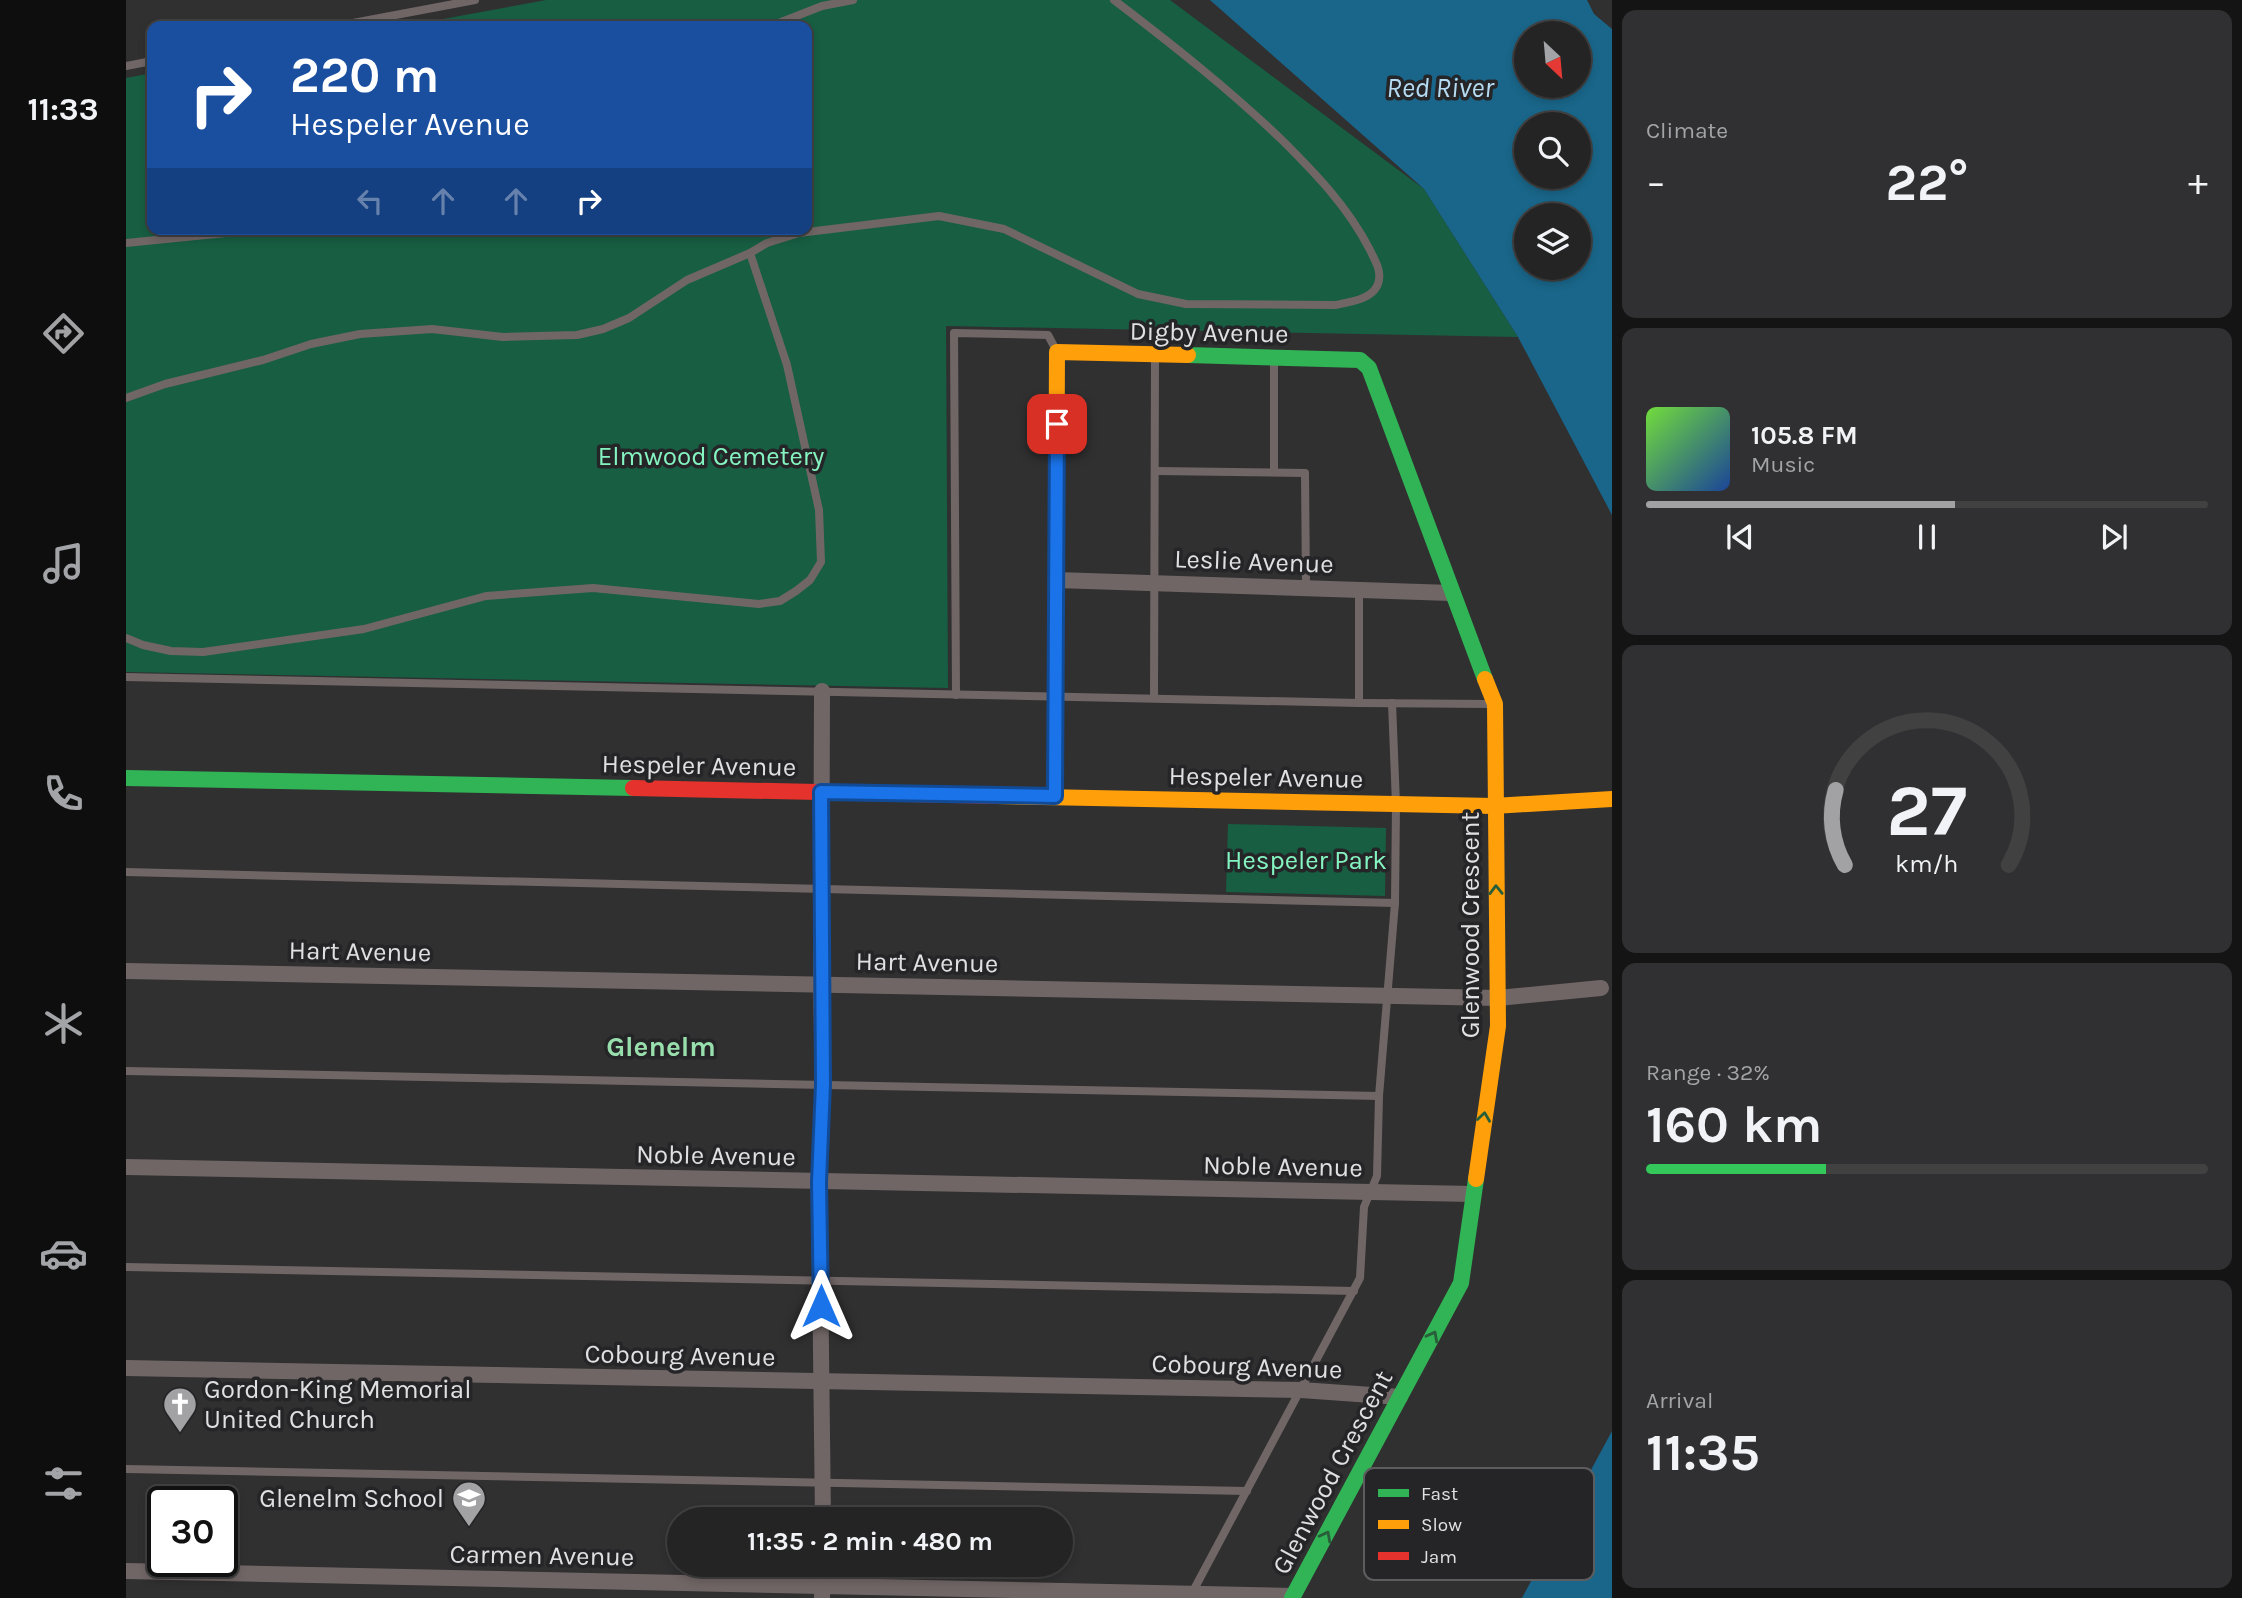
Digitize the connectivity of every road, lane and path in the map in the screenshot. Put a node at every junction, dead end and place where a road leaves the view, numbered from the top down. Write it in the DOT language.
graph roads {
  1 [pos="475,0"];
  2 [pos="853,0"];
  3 [pos="1114,0"];
  4 [pos="364,21"];
  5 [pos="784,21"];
  6 [pos="147,62"];
  7 [pos="126,66"];
  8 [pos="812,231"];
  9 [pos="205,235"];
  10 [pos="793,235"];
  11 [pos="126,243"];
  12 [pos="750,253"];
  13 [pos="1057,352"];
  14 [pos="1155,355"];
  15 [pos="1274,358"];
  16 [pos="1360,360"];
  17 [pos="126,398"];
  18 [pos="1155,471"];
  19 [pos="1273,471"];
  20 [pos="1056,580"];
  21 [pos="1154,583"];
  22 [pos="1306,587"];
  23 [pos="1359,589"];
  24 [pos="1451,593"];
  25 [pos="126,638"];
  26 [pos="126,677"];
  27 [pos="822,691"];
  28 [pos="956,695"];
  29 [pos="1055,696"];
  30 [pos="1154,698"];
  31 [pos="1359,703"];
  32 [pos="1392,703"];
  33 [pos="1495,704"];
  34 [pos="126,778"];
  35 [pos="821,792"];
  36 [pos="1055,796"];
  37 [pos="1609,799"];
  38 [pos="1396,804"];
  39 [pos="1494,806"];
  40 [pos="126,872"];
  41 [pos="821,888"];
  42 [pos="1395,903"];
  43 [pos="126,971"];
  44 [pos="821,984"];
  45 [pos="1601,988"];
  46 [pos="1386,995"];
  47 [pos="1498,998"];
  48 [pos="126,1071"];
  49 [pos="823,1084"];
  50 [pos="1379,1096"];
  51 [pos="126,1167"];
  52 [pos="819,1182"];
  53 [pos="1371,1192"];
  54 [pos="1473,1194"];
  55 [pos="126,1267"];
  56 [pos="821,1280"];
  57 [pos="1354,1291"];
  58 [pos="126,1368"];
  59 [pos="820,1382"];
  60 [pos="1301,1390"];
  61 [pos="1401,1396"];
  62 [pos="126,1469"];
  63 [pos="824,1483"];
  64 [pos="1247,1491"];
  65 [pos="823,1507"];
  66 [pos="126,1571"];
  67 [pos="822,1592"];
  68 [pos="1191,1596"];
  69 [pos="1293,1597"];
  1 -- 4 [label="lane"];
  2 -- 5 [label="lane"];
  3 -- 8 [label="lane"];
  6 -- 7 [label="lane"];
  9 -- 11 [label="lane"];
  10 -- 12 [label="lane"];
  12 -- 17 [label="lane"];
  12 -- 25 [label="lane"];
  13 -- 14 [label="street, Digby Avenue"];
  13 -- 20 [label="street"];
  13 -- 28 [label="lane"];
  14 -- 15 [label="street, Digby Avenue"];
  14 -- 18 [label="lane"];
  15 -- 16 [label="street, Digby Avenue"];
  15 -- 19 [label="lane"];
  16 -- 24 [label="street, Glenwood Crescent"];
  18 -- 19 [label="lane"];
  18 -- 21 [label="lane"];
  19 -- 22 [label="lane"];
  20 -- 21 [label="street, Leslie Avenue"];
  20 -- 29 [label="street"];
  21 -- 22 [label="street, Leslie Avenue"];
  21 -- 30 [label="lane"];
  22 -- 23 [label="street, Leslie Avenue"];
  23 -- 24 [label="street, Leslie Avenue"];
  23 -- 31 [label="lane"];
  24 -- 33 [label="street, Glenwood Crescent"];
  26 -- 27 [label="lane"];
  27 -- 28 [label="lane"];
  27 -- 35 [label="street"];
  28 -- 29 [label="lane"];
  29 -- 30 [label="lane"];
  29 -- 36 [label="street"];
  30 -- 31 [label="lane"];
  31 -- 32 [label="lane"];
  32 -- 33 [label="lane"];
  32 -- 38 [label="lane"];
  33 -- 39 [label="street, Glenwood Crescent"];
  34 -- 35 [label="street, Hespeler Avenue"];
  35 -- 36 [label="street, Hespeler Avenue"];
  35 -- 41 [label="street"];
  36 -- 38 [label="street, Hespeler Avenue"];
  37 -- 39 [label="street, Hespeler Avenue"];
  38 -- 39 [label="street, Hespeler Avenue"];
  38 -- 42 [label="lane"];
  47 -- 39 [label="street, Glenwood Crescent, one-way"];
  40 -- 41 [label="lane"];
  41 -- 42 [label="lane"];
  41 -- 44 [label="street"];
  42 -- 46 [label="lane"];
  43 -- 44 [label="street, Hart Avenue"];
  44 -- 46 [label="street, Hart Avenue"];
  44 -- 49 [label="street"];
  45 -- 47 [label="street, Hart Avenue"];
  46 -- 47 [label="street, Hart Avenue"];
  46 -- 50 [label="lane"];
  54 -- 47 [label="street, Glenwood Crescent, one-way"];
  48 -- 49 [label="lane"];
  49 -- 50 [label="lane"];
  49 -- 52 [label="street"];
  50 -- 53 [label="lane"];
  51 -- 52 [label="street, Noble Avenue"];
  52 -- 53 [label="street, Noble Avenue"];
  52 -- 56 [label="street"];
  53 -- 54 [label="street, Noble Avenue"];
  53 -- 57 [label="lane"];
  61 -- 54 [label="street, Glenwood Crescent, one-way"];
  55 -- 56 [label="lane"];
  56 -- 57 [label="lane"];
  56 -- 59 [label="street"];
  57 -- 60 [label="lane"];
  58 -- 59 [label="street, Cobourg Avenue"];
  59 -- 60 [label="street, Cobourg Avenue"];
  59 -- 63 [label="street"];
  60 -- 61 [label="street, Cobourg Avenue"];
  60 -- 64 [label="lane"];
  69 -- 61 [label="street, Glenwood Crescent, one-way"];
  62 -- 63 [label="lane"];
  63 -- 64 [label="lane"];
  63 -- 65 [label="street"];
  64 -- 68 [label="lane"];
  66 -- 67 [label="street, Carmen Avenue"];
  67 -- 68 [label="street, Carmen Avenue"];
  68 -- 69 [label="street, Carmen Avenue"];
}
